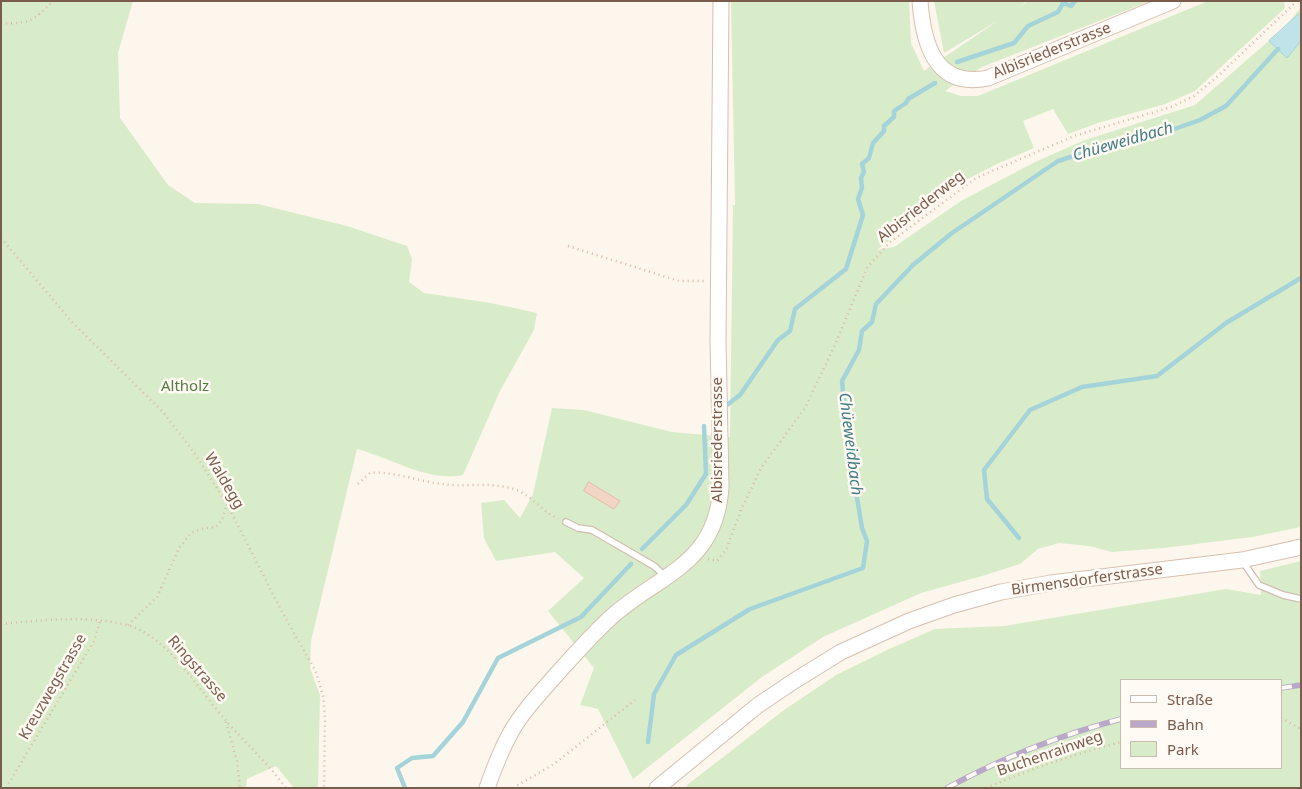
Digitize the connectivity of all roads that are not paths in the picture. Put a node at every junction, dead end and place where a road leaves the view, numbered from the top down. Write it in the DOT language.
graph roads {
  1 [pos="721,1"];
  2 [pos="920,1"];
  3 [pos="1173,1"];
  4 [pos="566,522"];
  5 [pos="1301,547"];
  6 [pos="1242,560"];
  7 [pos="667,578"];
  8 [pos="1301,599"];
  9 [pos="487,788"];
  10 [pos="657,788"];
  1 -- 7 [label="main road, Albisriederstrasse"];
  2 -- 3 [label="main road, Albisriederstrasse"];
  4 -- 7 [label="lane"];
  5 -- 6 [label="main road, Birmensdorferstrasse"];
  6 -- 8 [label="lane"];
  6 -- 10 [label="main road, Birmensdorferstrasse"];
  7 -- 9 [label="main road, Albisriederstrasse"];
}
